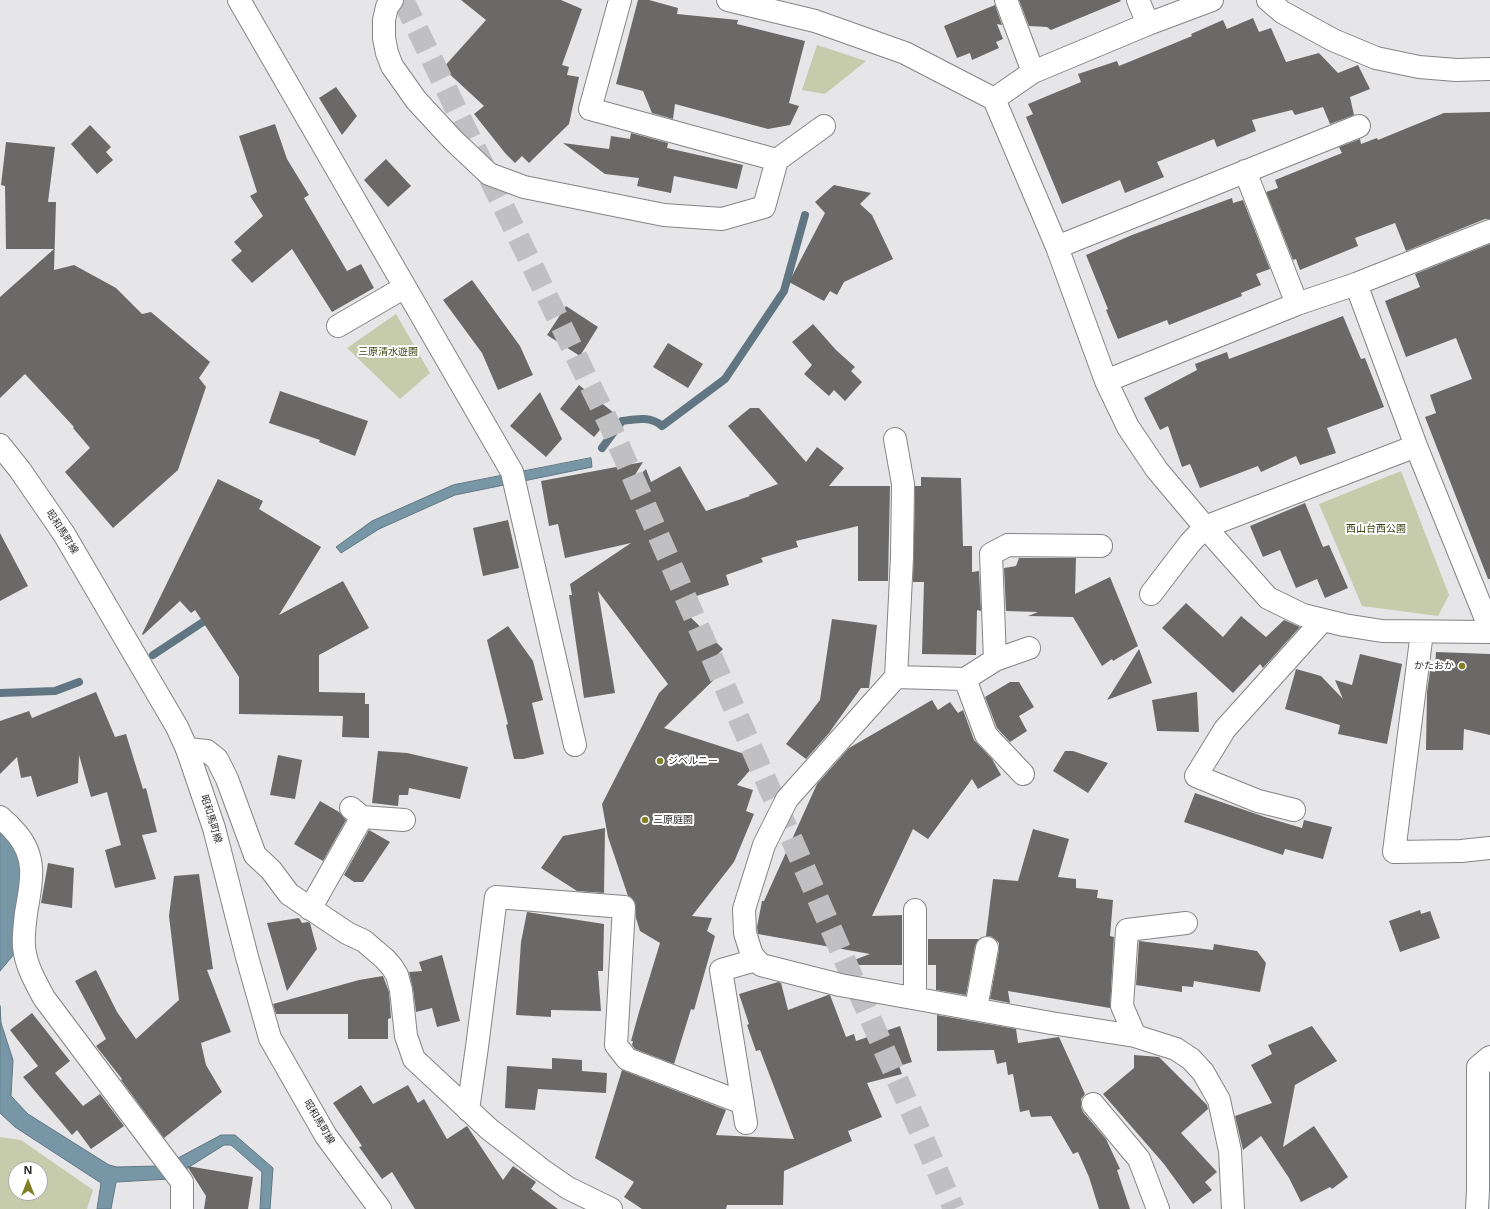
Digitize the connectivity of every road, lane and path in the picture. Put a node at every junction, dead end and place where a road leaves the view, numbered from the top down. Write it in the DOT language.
graph roads {
  1 [pos="239,0"];
  2 [pos="392,0"];
  3 [pos="620,0"];
  4 [pos="728,0"];
  5 [pos="1006,0"];
  6 [pos="1138,0"];
  7 [pos="1212,0"];
  8 [pos="1268,0"];
  9 [pos="1148,24"];
  10 [pos="1490,69"];
  11 [pos="1033,72"];
  12 [pos="994,99"];
  13 [pos="824,126"];
  14 [pos="1360,126"];
  15 [pos="777,160"];
  16 [pos="1245,171"];
  17 [pos="1488,238"];
  18 [pos="1057,247"];
  19 [pos="1356,284"];
  20 [pos="405,287"];
  21 [pos="1297,304"];
  22 [pos="338,326"];
  23 [pos="1106,381"];
  24 [pos="895,438"];
  25 [pos="0,445"];
  26 [pos="1416,446"];
  27 [pos="1205,527"];
  28 [pos="1101,546"];
  29 [pos="1151,594"];
  30 [pos="1323,620"];
  31 [pos="1490,629"];
  32 [pos="1422,632"];
  33 [pos="1490,632"];
  34 [pos="1029,648"];
  35 [pos="995,660"];
  36 [pos="896,677"];
  37 [pos="965,679"];
  38 [pos="575,745"];
  39 [pos="187,749"];
  40 [pos="1023,774"];
  41 [pos="1294,810"];
  42 [pos="0,817"];
  43 [pos="404,820"];
  44 [pos="1490,848"];
  45 [pos="310,910"];
  46 [pos="915,910"];
  47 [pos="1186,923"];
  48 [pos="987,948"];
  49 [pos="756,960"];
  50 [pos="915,998"];
  51 [pos="976,1008"];
  52 [pos="1135,1036"];
  53 [pos="1490,1057"];
  54 [pos="1093,1104"];
  55 [pos="468,1110"];
  56 [pos="182,1209"];
  57 [pos="380,1209"];
  58 [pos="612,1209"];
  59 [pos="1158,1209"];
  60 [pos="1233,1209"];
  61 [pos="1477,1209"];
  1 -- 20 [label="street"];
  2 -- 15 [label="street"];
  3 -- 15 [label="street"];
  4 -- 12 [label="street"];
  5 -- 11 [label="street"];
  6 -- 9 [label="street"];
  7 -- 9 [label="street"];
  8 -- 10 [label="street"];
  9 -- 11 [label="street"];
  11 -- 12 [label="street"];
  12 -- 18 [label="street"];
  13 -- 15 [label="street"];
  14 -- 16 [label="street"];
  16 -- 18 [label="street"];
  16 -- 21 [label="street"];
  17 -- 19 [label="street"];
  18 -- 23 [label="street"];
  19 -- 21 [label="street"];
  19 -- 26 [label="street"];
  20 -- 22 [label="street"];
  20 -- 38 [label="street"];
  21 -- 23 [label="street"];
  23 -- 27 [label="street"];
  24 -- 36 [label="street"];
  25 -- 39 [label="street, 昭和馬町線"];
  26 -- 27 [label="street"];
  26 -- 31 [label="street"];
  27 -- 29 [label="street"];
  27 -- 30 [label="street"];
  28 -- 35 [label="street"];
  30 -- 32 [label="street"];
  30 -- 41 [label="street"];
  32 -- 33 [label="street"];
  32 -- 44 [label="street"];
  34 -- 35 [label="street"];
  35 -- 37 [label="street"];
  36 -- 37 [label="street"];
  36 -- 49 [label="street"];
  37 -- 40 [label="street"];
  39 -- 45 [label="street"];
  39 -- 57 [label="street, 昭和馬町線"];
  42 -- 56 [label="street"];
  43 -- 45 [label="street"];
  45 -- 55 [label="street"];
  46 -- 50 [label="street"];
  47 -- 52 [label="street"];
  48 -- 51 [label="street"];
  49 -- 50 [label="street"];
  49 -- 55 [label="street"];
  50 -- 51 [label="street"];
  51 -- 52 [label="street"];
  52 -- 60 [label="street"];
  53 -- 61 [label="street"];
  54 -- 59 [label="street"];
  55 -- 58 [label="street"];
}
